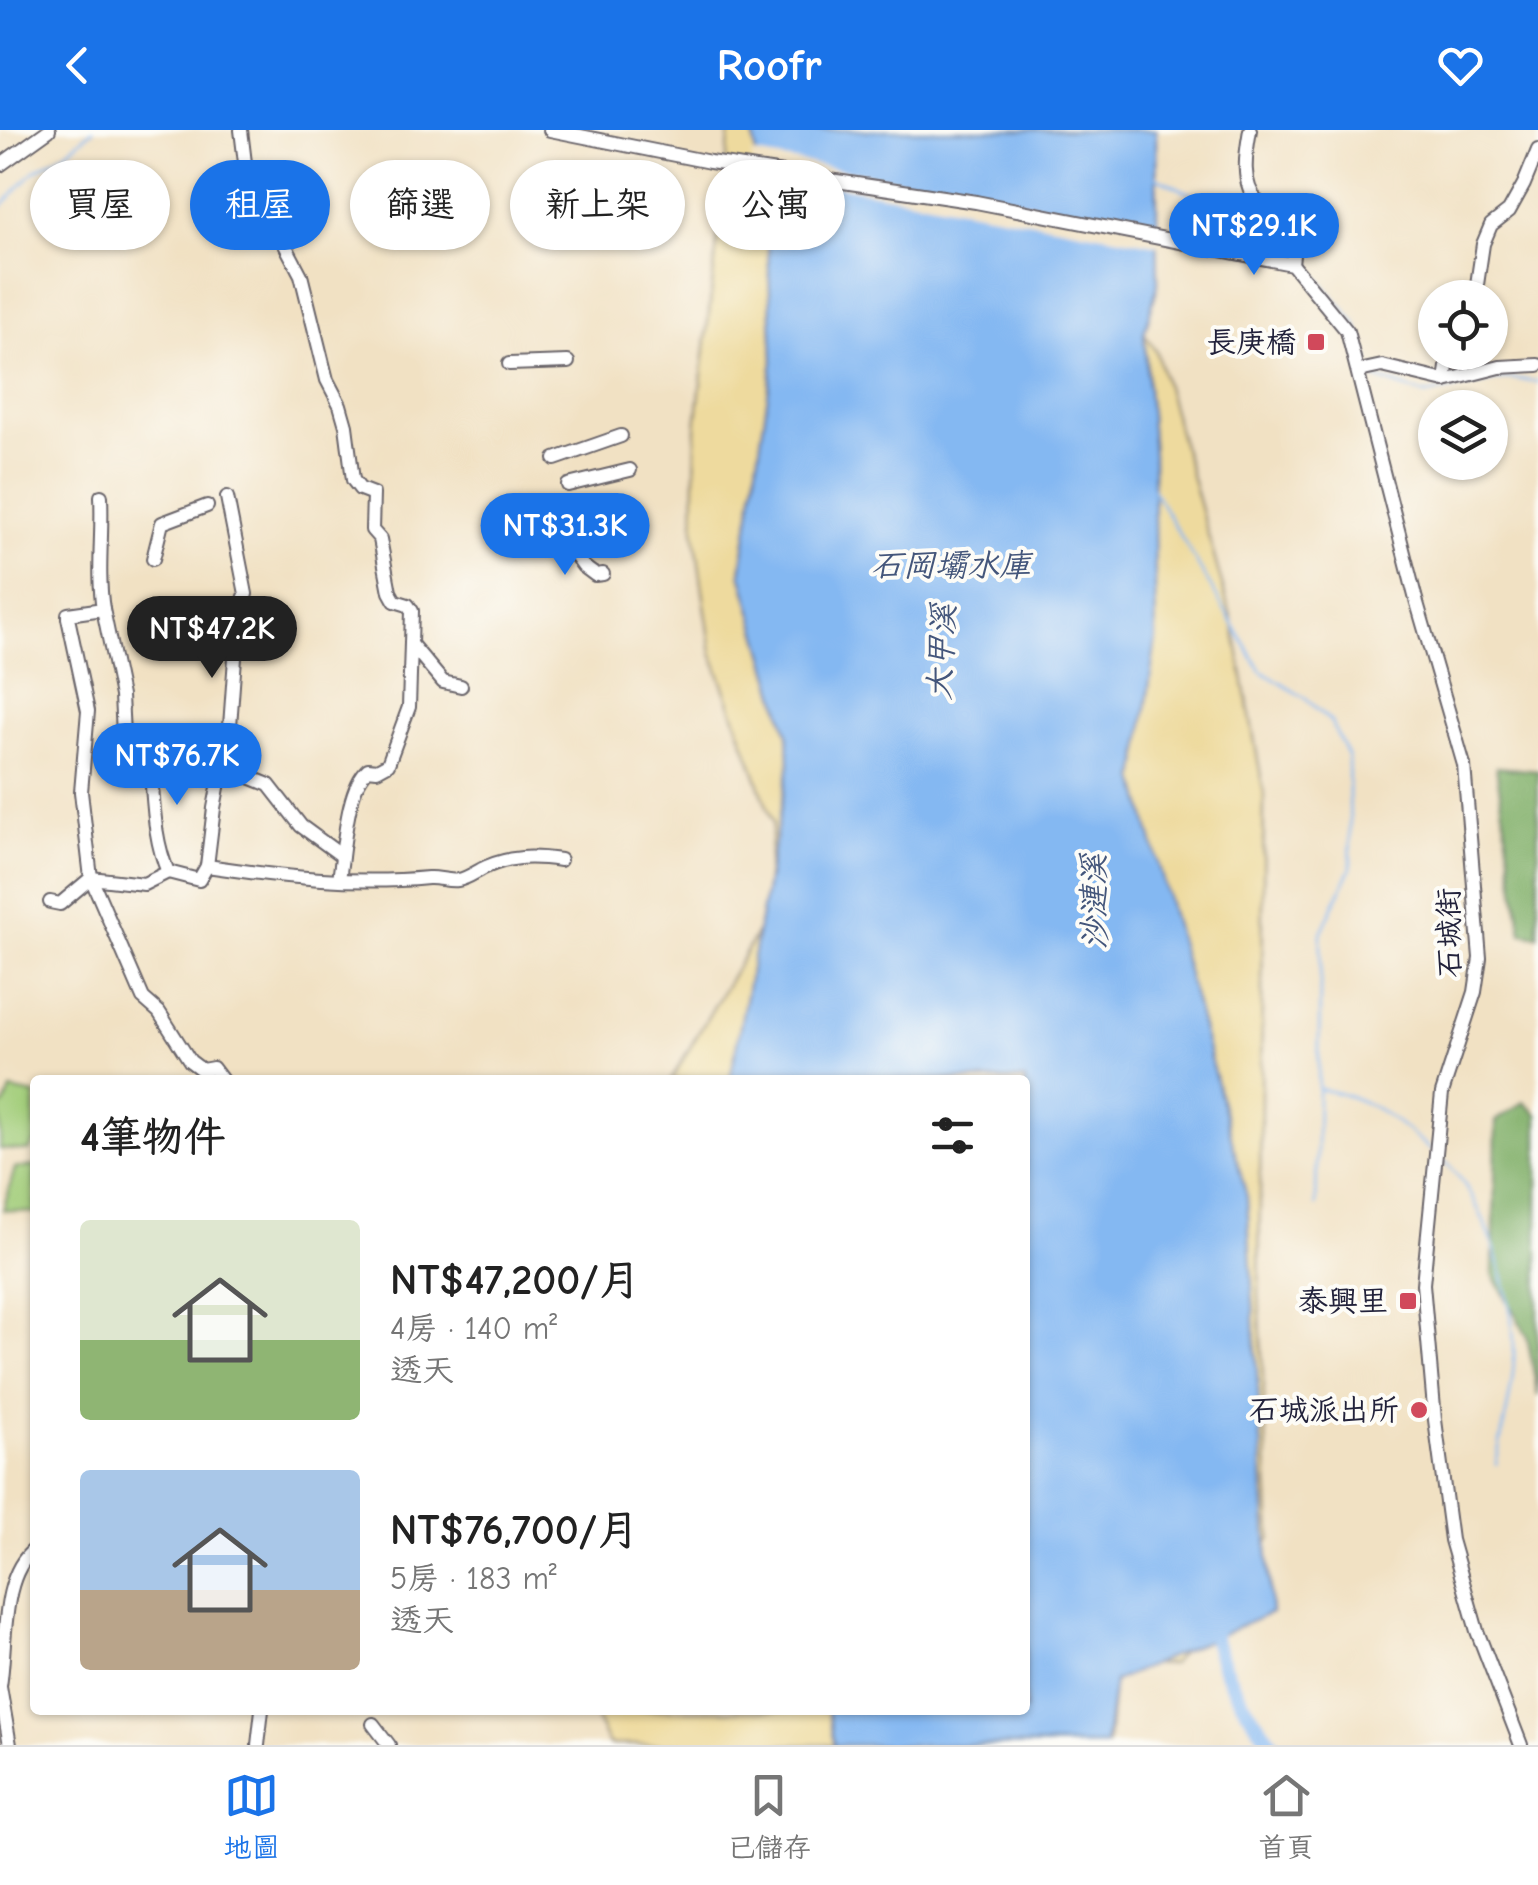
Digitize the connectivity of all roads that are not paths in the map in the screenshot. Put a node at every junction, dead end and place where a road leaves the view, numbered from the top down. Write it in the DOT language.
graph roads {
  1 [pos="49,130"];
  2 [pos="241,130"];
  3 [pos="550,130"];
  4 [pos="1250,130"];
  5 [pos="1538,150"];
  6 [pos="0,165"];
  7 [pos="1292,264"];
  8 [pos="1476,280"];
  9 [pos="568,362"];
  10 [pos="509,364"];
  11 [pos="1538,365"];
  12 [pos="1367,369"];
  13 [pos="1446,370"];
  14 [pos="1444,381"];
  15 [pos="621,436"];
  16 [pos="555,459"];
  17 [pos="630,470"];
  18 [pos="568,485"];
  19 [pos="101,496"];
  20 [pos="227,497"];
  21 [pos="207,506"];
  22 [pos="553,525"];
  23 [pos="153,559"];
  24 [pos="604,574"];
  25 [pos="103,609"];
  26 [pos="411,644"];
  27 [pos="461,686"];
  28 [pos="123,734"];
  29 [pos="148,754"];
  30 [pos="222,766"];
  31 [pos="342,856"];
  32 [pos="560,860"];
  33 [pos="207,866"];
  34 [pos="168,872"];
  35 [pos="90,878"];
  36 [pos="339,879"];
  37 [pos="50,902"];
  38 [pos="202,1075"];
  39 [pos="30,1553"];
  40 [pos="2,1635"];
  41 [pos="0,1687"];
  42 [pos="261,1715"];
  43 [pos="373,1724"];
  44 [pos="10,1745"];
  45 [pos="258,1745"];
  46 [pos="389,1745"];
  47 [pos="1522,1745"];
  1 -- 6 [label="street"];
  2 -- 26 [label="street"];
  3 -- 7 [label="street"];
  4 -- 7 [label="street"];
  5 -- 8 [label="street"];
  7 -- 12 [label="street, 石城街"];
  9 -- 10 [label="street"];
  11 -- 14 [label="street"];
  12 -- 14 [label="street"];
  12 -- 47 [label="street, 石城街"];
  13 -- 14 [label="street"];
  15 -- 16 [label="street"];
  17 -- 18 [label="street"];
  19 -- 25 [label="street"];
  20 -- 30 [label="street"];
  21 -- 23 [label="street"];
  22 -- 24 [label="street"];
  25 -- 28 [label="street"];
  25 -- 35 [label="street"];
  26 -- 27 [label="street"];
  26 -- 31 [label="street"];
  29 -- 34 [label="street"];
  30 -- 31 [label="street"];
  30 -- 33 [label="street"];
  31 -- 36 [label="street"];
  32 -- 36 [label="street"];
  33 -- 34 [label="street"];
  33 -- 36 [label="street"];
  34 -- 35 [label="street"];
  35 -- 37 [label="street"];
  35 -- 38 [label="street"];
  39 -- 40 [label="street"];
  40 -- 41 [label="street"];
  41 -- 44 [label="street"];
  42 -- 45 [label="street"];
  43 -- 46 [label="street"];
}
